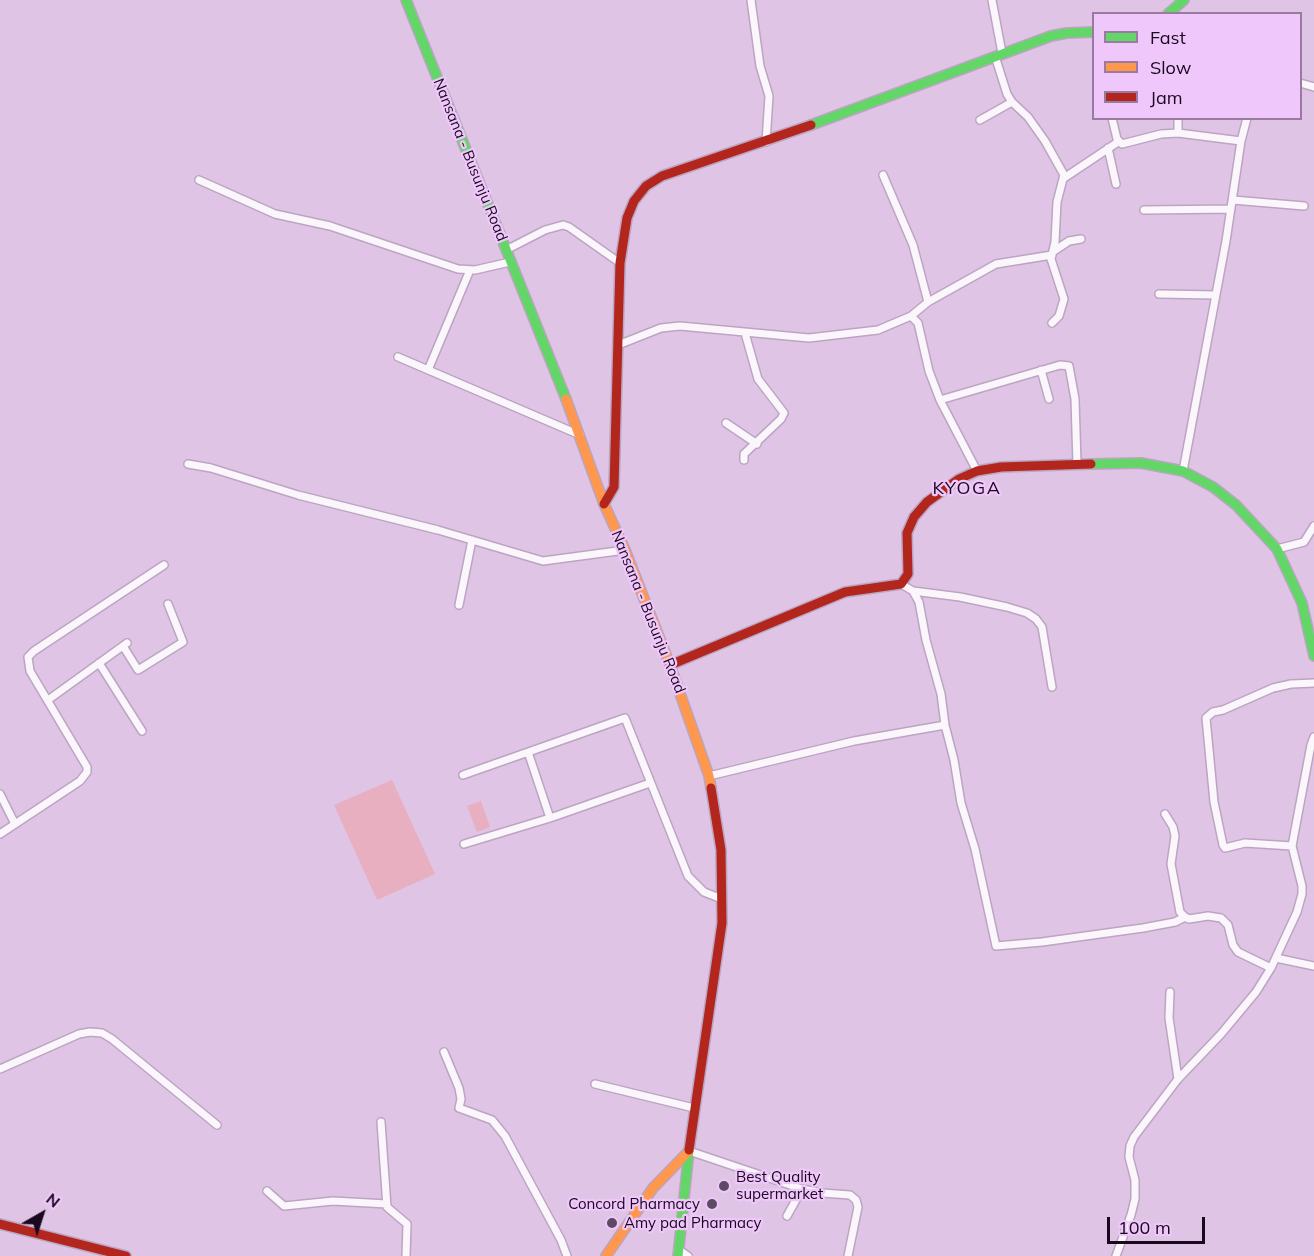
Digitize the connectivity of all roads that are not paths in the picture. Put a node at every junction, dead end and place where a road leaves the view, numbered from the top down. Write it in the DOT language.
graph roads {
  1 [pos="405,0"];
  2 [pos="751,0"];
  3 [pos="992,0"];
  4 [pos="1185,0"];
  5 [pos="1170,12"];
  6 [pos="1092,33"];
  7 [pos="999,55"];
  8 [pos="1012,102"];
  9 [pos="980,120"];
  10 [pos="1113,120"];
  11 [pos="1178,120"];
  12 [pos="1246,120"];
  13 [pos="1178,133"];
  14 [pos="1241,141"];
  15 [pos="766,142"];
  16 [pos="1118,142"];
  17 [pos="1108,148"];
  18 [pos="883,174"];
  19 [pos="1064,178"];
  20 [pos="199,180"];
  21 [pos="1116,184"];
  22 [pos="1233,200"];
  23 [pos="1304,206"];
  24 [pos="1232,209"];
  25 [pos="1144,210"];
  26 [pos="1081,239"];
  27 [pos="506,250"];
  28 [pos="1053,253"];
  29 [pos="510,262"];
  30 [pos="620,262"];
  31 [pos="470,270"];
  32 [pos="1159,294"];
  33 [pos="1216,295"];
  34 [pos="928,302"];
  35 [pos="911,316"];
  36 [pos="1052,323"];
  37 [pos="745,333"];
  38 [pos="618,345"];
  39 [pos="398,357"];
  40 [pos="428,370"];
  41 [pos="1041,370"];
  42 [pos="1049,399"];
  43 [pos="940,400"];
  44 [pos="726,423"];
  45 [pos="580,435"];
  46 [pos="757,444"];
  47 [pos="744,460"];
  48 [pos="188,464"];
  49 [pos="1077,464"];
  50 [pos="977,471"];
  51 [pos="1184,471"];
  52 [pos="604,504"];
  53 [pos="1314,526"];
  54 [pos="472,540"];
  55 [pos="1277,549"];
  56 [pos="625,550"];
  57 [pos="164,565"];
  58 [pos="901,584"];
  59 [pos="913,591"];
  60 [pos="168,604"];
  61 [pos="459,605"];
  62 [pos="1313,650"];
  63 [pos="99,663"];
  64 [pos="670,665"];
  65 [pos="1314,683"];
  66 [pos="1052,687"];
  67 [pos="48,700"];
  68 [pos="945,725"];
  69 [pos="142,731"];
  70 [pos="1314,737"];
  71 [pos="1312,744"];
  72 [pos="528,752"];
  73 [pos="463,774"];
  74 [pos="709,776"];
  75 [pos="650,783"];
  76 [pos="0,794"];
  77 [pos="1165,814"];
  78 [pos="550,818"];
  79 [pos="15,824"];
  80 [pos="0,834"];
  81 [pos="464,844"];
  82 [pos="1292,846"];
  83 [pos="722,899"];
  84 [pos="1185,917"];
  85 [pos="1276,958"];
  86 [pos="1314,966"];
  87 [pos="1271,969"];
  88 [pos="1170,992"];
  89 [pos="444,1052"];
  90 [pos="0,1069"];
  91 [pos="1178,1078"];
  92 [pos="595,1084"];
  93 [pos="694,1108"];
  94 [pos="381,1122"];
  95 [pos="217,1125"];
  96 [pos="689,1151"];
  97 [pos="802,1189"];
  98 [pos="267,1191"];
  99 [pos="387,1204"];
  100 [pos="787,1216"];
  101 [pos="0,1224"];
  102 [pos="678,1252"];
  103 [pos="126,1256"];
  104 [pos="405,1256"];
  105 [pos="567,1256"];
  106 [pos="606,1256"];
  107 [pos="688,1256"];
  108 [pos="848,1256"];
  109 [pos="1116,1256"];
  1 -- 27 [label="street, Nansana - Busunju Road"];
  2 -- 15 [label="street"];
  3 -- 7 [label="street"];
  4 -- 5 [label="street"];
  6 -- 7 [label="street"];
  7 -- 8 [label="street"];
  7 -- 15 [label="street"];
  8 -- 9 [label="street"];
  8 -- 19 [label="street"];
  10 -- 16 [label="street"];
  11 -- 13 [label="street"];
  12 -- 14 [label="street"];
  13 -- 14 [label="street"];
  13 -- 16 [label="street"];
  14 -- 22 [label="street"];
  15 -- 30 [label="street"];
  16 -- 17 [label="street"];
  17 -- 19 [label="street"];
  17 -- 21 [label="street"];
  18 -- 34 [label="street"];
  19 -- 28 [label="street"];
  20 -- 31 [label="street"];
  22 -- 23 [label="street"];
  22 -- 24 [label="street"];
  24 -- 25 [label="street"];
  24 -- 33 [label="street"];
  26 -- 28 [label="street"];
  27 -- 29 [label="street, Nansana - Busunju Road"];
  27 -- 30 [label="street"];
  28 -- 34 [label="street"];
  28 -- 36 [label="street"];
  29 -- 31 [label="street"];
  29 -- 45 [label="street, Nansana - Busunju Road"];
  30 -- 38 [label="street"];
  31 -- 40 [label="street"];
  32 -- 33 [label="street"];
  33 -- 51 [label="street"];
  34 -- 35 [label="street"];
  35 -- 37 [label="street"];
  35 -- 43 [label="street"];
  37 -- 38 [label="street"];
  37 -- 46 [label="street"];
  38 -- 52 [label="street"];
  39 -- 40 [label="street"];
  40 -- 45 [label="street"];
  41 -- 42 [label="street"];
  41 -- 43 [label="street"];
  41 -- 49 [label="street"];
  43 -- 50 [label="street"];
  44 -- 46 [label="street"];
  45 -- 52 [label="street, Nansana - Busunju Road"];
  46 -- 47 [label="street"];
  48 -- 54 [label="street"];
  49 -- 50 [label="street"];
  49 -- 51 [label="street"];
  50 -- 58 [label="street"];
  51 -- 55 [label="street"];
  52 -- 56 [label="street, Nansana - Busunju Road"];
  53 -- 55 [label="street"];
  54 -- 56 [label="street"];
  54 -- 61 [label="street"];
  55 -- 62 [label="street"];
  56 -- 64 [label="street, Nansana - Busunju Road"];
  57 -- 67 [label="street"];
  58 -- 59 [label="street"];
  58 -- 64 [label="street"];
  59 -- 66 [label="street"];
  59 -- 68 [label="street"];
  60 -- 63 [label="street"];
  63 -- 67 [label="street"];
  63 -- 69 [label="street"];
  64 -- 74 [label="street, Nansana - Busunju Road"];
  65 -- 82 [label="street"];
  67 -- 79 [label="street"];
  68 -- 74 [label="street"];
  68 -- 84 [label="street"];
  70 -- 71 [label="street"];
  71 -- 82 [label="street"];
  72 -- 73 [label="street"];
  72 -- 75 [label="street"];
  72 -- 78 [label="street"];
  74 -- 83 [label="street, Nansana - Busunju Road"];
  75 -- 78 [label="street"];
  75 -- 83 [label="street"];
  76 -- 79 [label="street"];
  77 -- 84 [label="street"];
  78 -- 81 [label="street"];
  79 -- 80 [label="street"];
  82 -- 85 [label="street"];
  83 -- 93 [label="street, Nansana - Busunju Road"];
  84 -- 87 [label="street"];
  85 -- 86 [label="street"];
  85 -- 87 [label="street"];
  87 -- 91 [label="street"];
  88 -- 91 [label="street"];
  89 -- 105 [label="street"];
  90 -- 95 [label="street"];
  91 -- 109 [label="street"];
  92 -- 93 [label="street"];
  93 -- 96 [label="street, Nansana - Busunju Road"];
  94 -- 99 [label="street"];
  96 -- 97 [label="street"];
  96 -- 102 [label="street, Nansana - Busunju Road"];
  96 -- 106 [label="street"];
  97 -- 100 [label="street"];
  97 -- 108 [label="street"];
  98 -- 99 [label="street"];
  99 -- 104 [label="street"];
  101 -- 103 [label="street"];
  102 -- 107 [label="street"];
}
